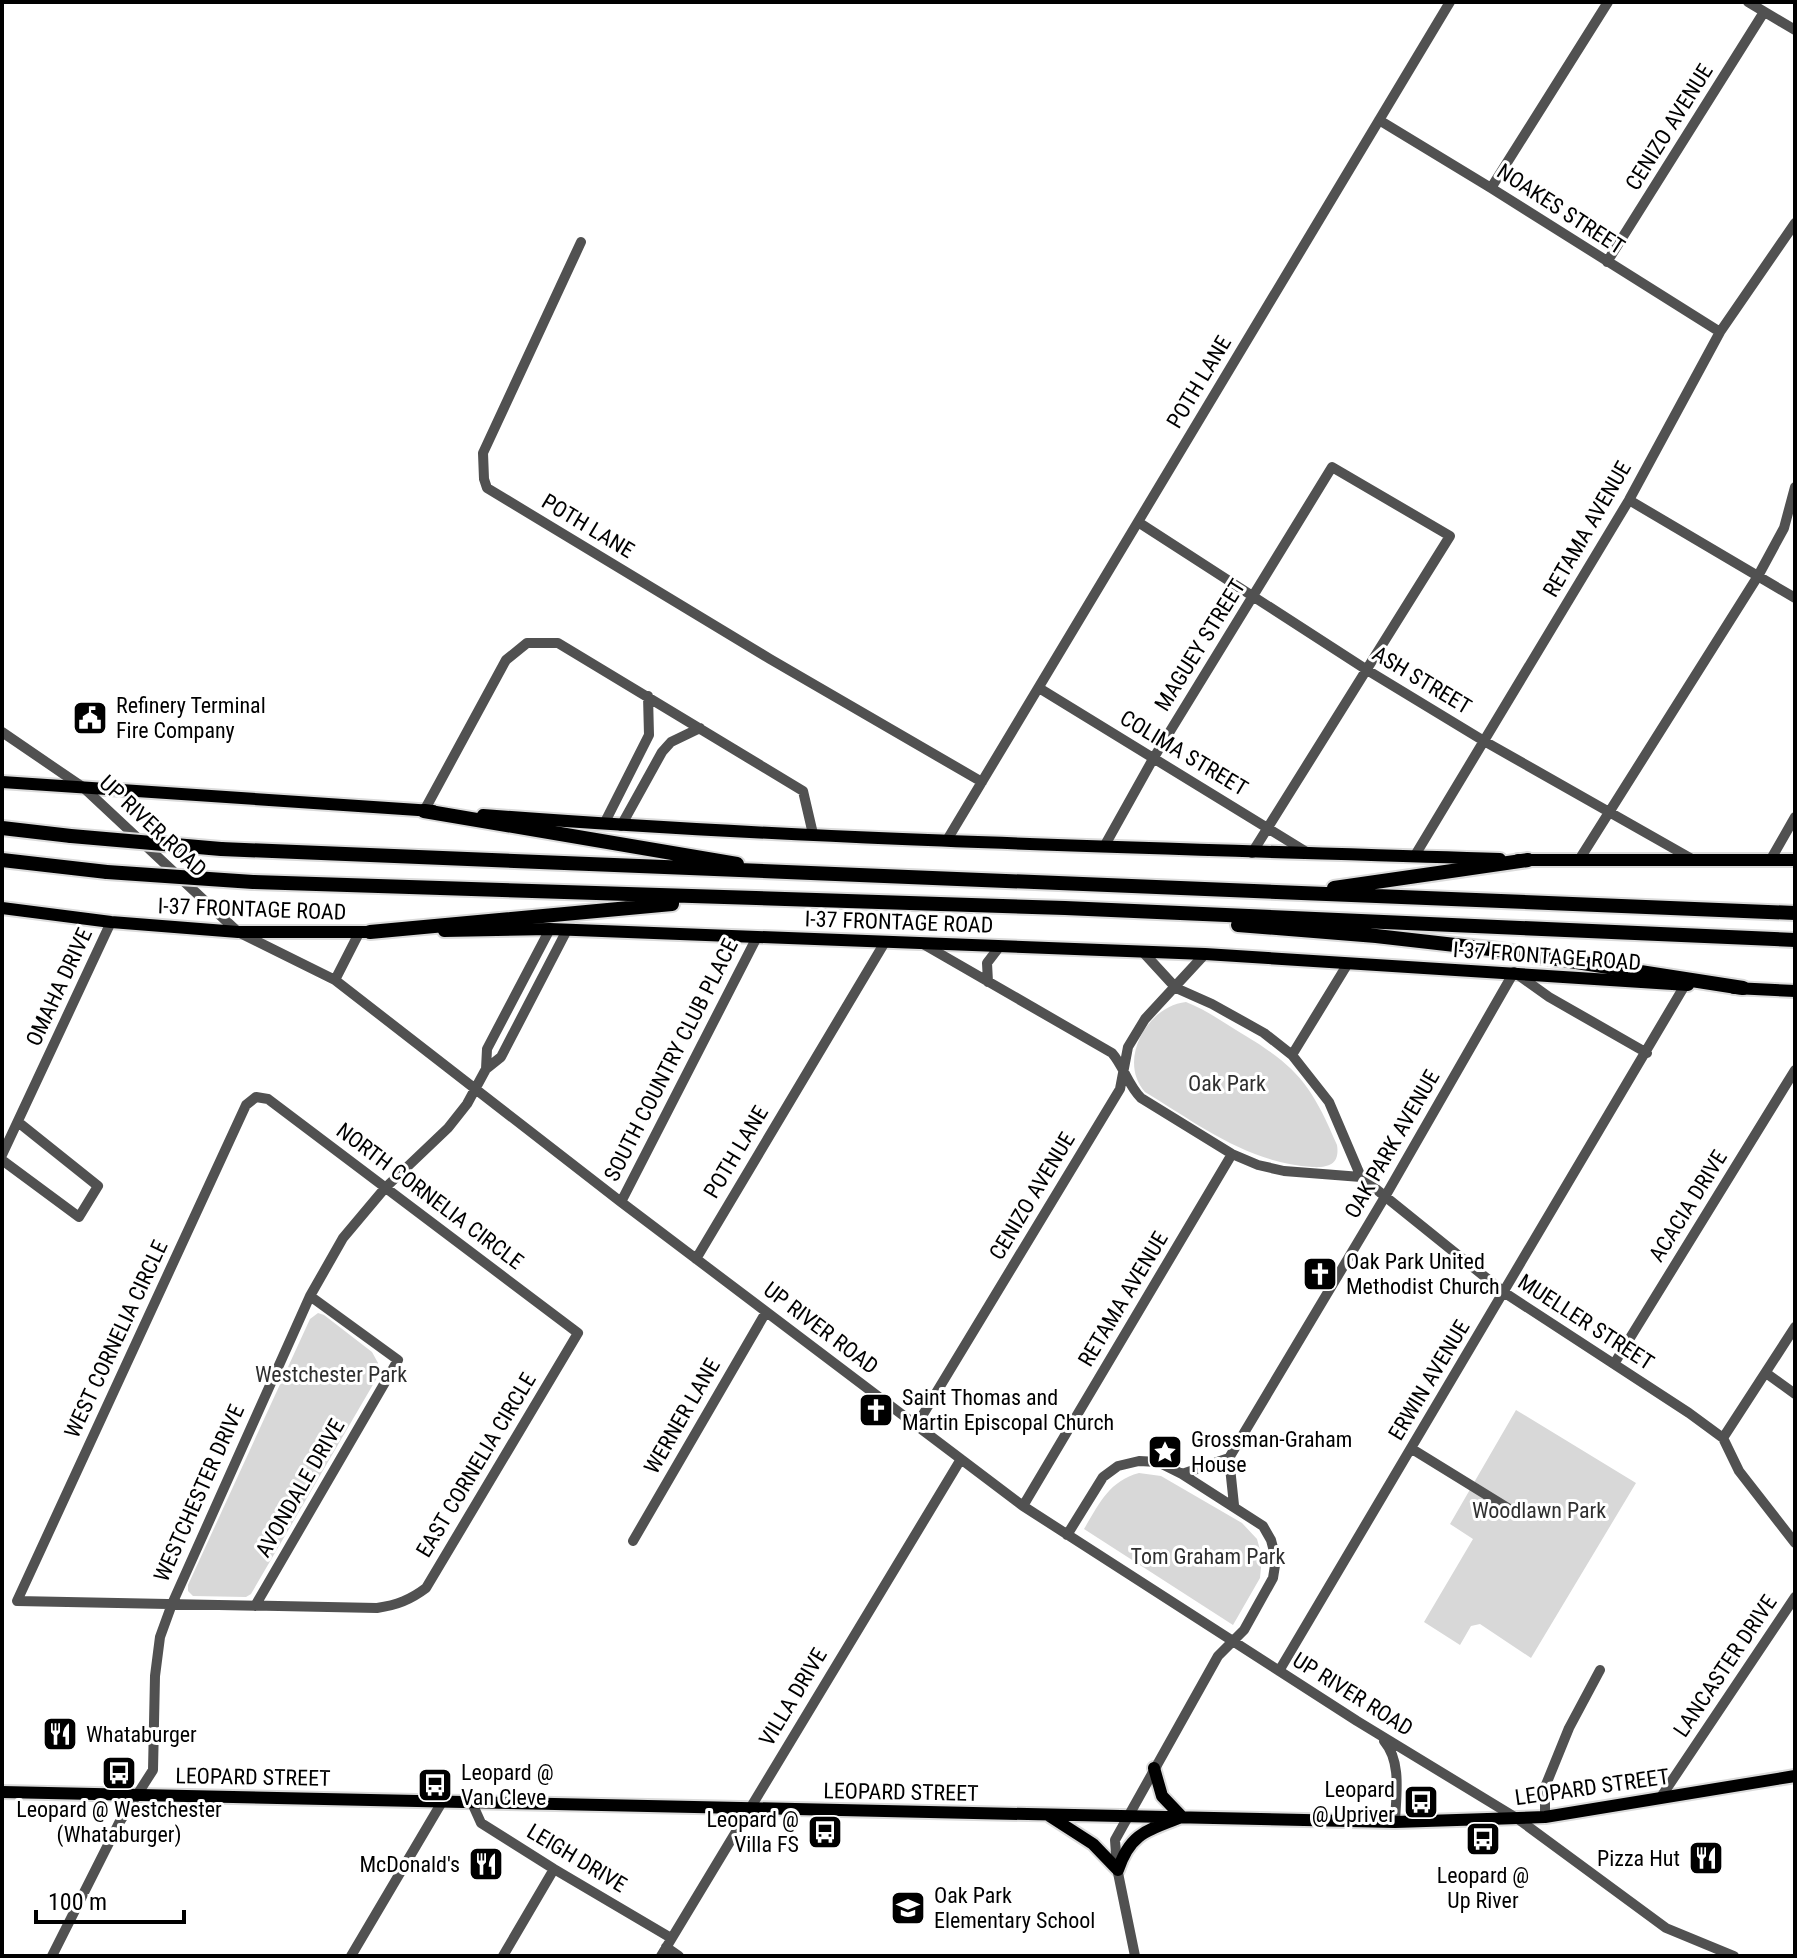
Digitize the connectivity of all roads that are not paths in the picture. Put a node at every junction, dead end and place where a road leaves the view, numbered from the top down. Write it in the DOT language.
graph roads {
  1 [pos="1450,2"];
  2 [pos="1608,2"];
  3 [pos="1748,2"];
  4 [pos="1764,12"];
  5 [pos="1795,30"];
  6 [pos="1379,120"];
  7 [pos="1491,188"];
  8 [pos="1795,223"];
  9 [pos="581,242"];
  10 [pos="1607,262"];
  11 [pos="1720,332"];
  12 [pos="1795,487"];
  13 [pos="1629,500"];
  14 [pos="1138,522"];
  15 [pos="1758,576"];
  16 [pos="1253,597"];
  17 [pos="1795,598"];
  18 [pos="1367,670"];
  19 [pos="1039,688"];
  20 [pos="648,696"];
  21 [pos="700,728"];
  22 [pos="2,732"];
  23 [pos="1484,741"];
  24 [pos="640,756"];
  25 [pos="1153,759"];
  26 [pos="654,763"];
  27 [pos="2,782"];
  28 [pos="982,782"];
  29 [pos="84,788"];
  30 [pos="424,811"];
  31 [pos="1608,812"];
  32 [pos="1795,817"];
  33 [pos="604,824"];
  34 [pos="621,826"];
  35 [pos="2,828"];
  36 [pos="1269,828"];
  37 [pos="813,834"];
  38 [pos="947,840"];
  39 [pos="1105,845"];
  40 [pos="1252,853"];
  41 [pos="1308,853"];
  42 [pos="1414,857"];
  43 [pos="1771,859"];
  44 [pos="2,860"];
  45 [pos="1528,860"];
  46 [pos="1579,860"];
  47 [pos="1694,860"];
  48 [pos="1795,860"];
  49 [pos="765,871"];
  50 [pos="1294,894"];
  51 [pos="729,899"];
  52 [pos="2,908"];
  53 [pos="1167,913"];
  54 [pos="1795,913"];
  55 [pos="111,922"];
  56 [pos="550,929"];
  57 [pos="567,930"];
  58 [pos="238,932"];
  59 [pos="364,932"];
  60 [pos="757,937"];
  61 [pos="1795,940"];
  62 [pos="885,942"];
  63 [pos="923,944"];
  64 [pos="1000,946"];
  65 [pos="1142,951"];
  66 [pos="1205,954"];
  67 [pos="1347,965"];
  68 [pos="1514,972"];
  69 [pos="1554,975"];
  70 [pos="335,980"];
  71 [pos="988,982"];
  72 [pos="1685,985"];
  73 [pos="1176,988"];
  74 [pos="1743,988"];
  75 [pos="1795,991"];
  76 [pos="1549,997"];
  77 [pos="1647,1053"];
  78 [pos="1292,1055"];
  79 [pos="486,1069"];
  80 [pos="1795,1070"];
  81 [pos="1123,1072"];
  82 [pos="476,1089"];
  83 [pos="256,1097"];
  84 [pos="18,1122"];
  85 [pos="1232,1154"];
  86 [pos="2,1158"];
  87 [pos="1361,1177"];
  88 [pos="385,1188"];
  89 [pos="1386,1195"];
  90 [pos="621,1202"];
  91 [pos="696,1259"];
  92 [pos="1505,1293"];
  93 [pos="310,1296"];
  94 [pos="766,1312"];
  95 [pos="1795,1327"];
  96 [pos="578,1333"];
  97 [pos="1614,1364"];
  98 [pos="1766,1373"];
  99 [pos="1795,1394"];
  100 [pos="916,1426"];
  101 [pos="1723,1438"];
  102 [pos="1412,1449"];
  103 [pos="1229,1458"];
  104 [pos="961,1459"];
  105 [pos="1182,1474"];
  106 [pos="1234,1505"];
  107 [pos="1023,1506"];
  108 [pos="1511,1510"];
  109 [pos="1067,1535"];
  110 [pos="633,1541"];
  111 [pos="1795,1543"];
  112 [pos="1795,1597"];
  113 [pos="172,1604"];
  114 [pos="255,1606"];
  115 [pos="1232,1641"];
  116 [pos="1600,1670"];
  117 [pos="1279,1671"];
  118 [pos="1377,1733"];
  119 [pos="1154,1768"];
  120 [pos="1795,1776"];
  121 [pos="2,1792"];
  122 [pos="139,1795"];
  123 [pos="1661,1797"];
  124 [pos="442,1802"];
  125 [pos="472,1803"];
  126 [pos="748,1810"];
  127 [pos="1047,1815"];
  128 [pos="1127,1816"];
  129 [pos="1182,1817"];
  130 [pos="1545,1817"];
  131 [pos="1518,1819"];
  132 [pos="1395,1822"];
  133 [pos="554,1869"];
  134 [pos="1118,1870"];
  135 [pos="666,1947"];
  136 [pos="52,1956"];
  137 [pos="351,1956"];
  138 [pos="503,1956"];
  139 [pos="679,1956"];
  140 [pos="1135,1956"];
  141 [pos="1734,1956"];
  1 -- 6 [label="street, POTH LANE"];
  2 -- 7 [label="street"];
  3 -- 4 [label="street"];
  4 -- 5 [label="street"];
  4 -- 10 [label="street, CENIZO AVENUE"];
  6 -- 7 [label="street, NOAKES STREET"];
  6 -- 14 [label="street, POTH LANE"];
  7 -- 10 [label="street, NOAKES STREET"];
  8 -- 11 [label="street, RETAMA AVENUE"];
  9 -- 28 [label="street, POTH LANE"];
  10 -- 11 [label="street, NOAKES STREET"];
  11 -- 13 [label="street, RETAMA AVENUE"];
  12 -- 15 [label="street"];
  13 -- 15 [label="street"];
  13 -- 23 [label="street, RETAMA AVENUE"];
  14 -- 16 [label="street, ASH STREET"];
  14 -- 19 [label="street, POTH LANE"];
  15 -- 17 [label="street"];
  15 -- 31 [label="street"];
  16 -- 18 [label="street, ASH STREET"];
  16 -- 18 [label="street, MAGUEY STREET"];
  16 -- 25 [label="street, MAGUEY STREET"];
  18 -- 23 [label="street, ASH STREET"];
  18 -- 36 [label="street"];
  19 -- 25 [label="street, COLIMA STREET"];
  19 -- 28 [label="street, POTH LANE"];
  20 -- 21 [label="street"];
  20 -- 24 [label="street"];
  20 -- 30 [label="street"];
  21 -- 26 [label="street"];
  21 -- 37 [label="street"];
  22 -- 29 [label="street, UP RIVER ROAD"];
  23 -- 31 [label="street, ASH STREET"];
  23 -- 42 [label="street, RETAMA AVENUE"];
  24 -- 26 [label="street"];
  24 -- 33 [label="street"];
  25 -- 36 [label="street, COLIMA STREET"];
  25 -- 39 [label="street, MAGUEY STREET"];
  26 -- 34 [label="street"];
  27 -- 29 [label="main road"];
  28 -- 38 [label="street, POTH LANE"];
  29 -- 30 [label="main road"];
  29 -- 58 [label="street, UP RIVER ROAD"];
  30 -- 33 [label="main road"];
  30 -- 49 [label="highway"];
  31 -- 46 [label="street"];
  31 -- 47 [label="street, ASH STREET"];
  32 -- 43 [label="street"];
  33 -- 34 [label="main road"];
  34 -- 37 [label="main road"];
  35 -- 49 [label="highway, bridge"];
  36 -- 40 [label="street"];
  36 -- 41 [label="street, COLIMA STREET"];
  37 -- 38 [label="main road"];
  38 -- 39 [label="main road"];
  39 -- 40 [label="main road"];
  40 -- 41 [label="main road"];
  41 -- 42 [label="main road"];
  42 -- 45 [label="main road"];
  43 -- 47 [label="main road"];
  43 -- 48 [label="main road"];
  44 -- 51 [label="highway, bridge"];
  45 -- 46 [label="main road"];
  45 -- 50 [label="highway"];
  46 -- 47 [label="main road"];
  49 -- 50 [label="highway"];
  50 -- 54 [label="highway"];
  51 -- 53 [label="highway"];
  51 -- 59 [label="highway"];
  52 -- 55 [label="main road, I-37 FRONTAGE ROAD"];
  53 -- 61 [label="highway"];
  53 -- 74 [label="highway"];
  55 -- 58 [label="main road, I-37 FRONTAGE ROAD"];
  55 -- 84 [label="street, OMAHA DRIVE"];
  56 -- 57 [label="main road, I-37 FRONTAGE ROAD"];
  56 -- 59 [label="main road, I-37 FRONTAGE ROAD"];
  56 -- 79 [label="street"];
  57 -- 60 [label="main road, I-37 FRONTAGE ROAD"];
  57 -- 79 [label="street"];
  58 -- 59 [label="main road, I-37 FRONTAGE ROAD"];
  58 -- 70 [label="street, UP RIVER ROAD"];
  59 -- 70 [label="street"];
  60 -- 62 [label="main road, I-37 FRONTAGE ROAD"];
  60 -- 90 [label="street, SOUTH COUNTRY CLUB PLACE"];
  62 -- 63 [label="main road, I-37 FRONTAGE ROAD"];
  62 -- 91 [label="street, POTH LANE"];
  63 -- 64 [label="main road, I-37 FRONTAGE ROAD"];
  63 -- 71 [label="street"];
  64 -- 65 [label="main road, I-37 FRONTAGE ROAD"];
  64 -- 71 [label="street"];
  65 -- 66 [label="main road, I-37 FRONTAGE ROAD"];
  65 -- 73 [label="street"];
  66 -- 67 [label="main road, I-37 FRONTAGE ROAD"];
  66 -- 73 [label="street, CENIZO AVENUE"];
  67 -- 68 [label="main road, I-37 FRONTAGE ROAD"];
  67 -- 78 [label="street"];
  68 -- 69 [label="main road, I-37 FRONTAGE ROAD"];
  68 -- 76 [label="street"];
  68 -- 89 [label="street, OAK PARK AVENUE"];
  69 -- 72 [label="main road, I-37 FRONTAGE ROAD"];
  69 -- 76 [label="street"];
  70 -- 82 [label="street, UP RIVER ROAD"];
  71 -- 81 [label="street"];
  72 -- 74 [label="main road, I-37 FRONTAGE ROAD"];
  72 -- 77 [label="street, ERWIN AVENUE"];
  73 -- 78 [label="street"];
  73 -- 81 [label="street, CENIZO AVENUE"];
  74 -- 75 [label="main road, I-37 FRONTAGE ROAD"];
  76 -- 77 [label="street"];
  77 -- 92 [label="street, ERWIN AVENUE"];
  78 -- 87 [label="street"];
  79 -- 82 [label="street, WESTCHESTER DRIVE"];
  80 -- 97 [label="street, ACACIA DRIVE"];
  81 -- 85 [label="street"];
  81 -- 100 [label="street, CENIZO AVENUE"];
  82 -- 88 [label="street, WESTCHESTER DRIVE"];
  82 -- 90 [label="street, UP RIVER ROAD"];
  83 -- 88 [label="street, NORTH CORNELIA CIRCLE"];
  83 -- 113 [label="street, WEST CORNELIA CIRCLE"];
  84 -- 86 [label="street, OMAHA DRIVE"];
  84 -- 86 [label="street"];
  85 -- 87 [label="street"];
  85 -- 107 [label="street, RETAMA AVENUE"];
  87 -- 89 [label="street, MUELLER STREET"];
  88 -- 93 [label="street, WESTCHESTER DRIVE"];
  88 -- 96 [label="street, NORTH CORNELIA CIRCLE"];
  89 -- 92 [label="street, MUELLER STREET"];
  89 -- 103 [label="street, OAK PARK AVENUE"];
  90 -- 91 [label="street, UP RIVER ROAD"];
  91 -- 94 [label="street, UP RIVER ROAD"];
  92 -- 97 [label="street, MUELLER STREET"];
  92 -- 102 [label="street, ERWIN AVENUE"];
  93 -- 113 [label="street, WESTCHESTER DRIVE"];
  93 -- 114 [label="street, AVONDALE DRIVE"];
  94 -- 100 [label="street, UP RIVER ROAD"];
  94 -- 110 [label="street, WERNER LANE"];
  95 -- 98 [label="street"];
  96 -- 114 [label="street, EAST CORNELIA CIRCLE"];
  97 -- 101 [label="street, MUELLER STREET"];
  98 -- 99 [label="street"];
  98 -- 101 [label="street"];
  100 -- 104 [label="street, UP RIVER ROAD"];
  101 -- 111 [label="street, MUELLER STREET"];
  102 -- 108 [label="street"];
  102 -- 117 [label="street, ERWIN AVENUE"];
  103 -- 105 [label="street"];
  103 -- 106 [label="street"];
  104 -- 107 [label="street, UP RIVER ROAD"];
  104 -- 126 [label="street, VILLA DRIVE"];
  105 -- 106 [label="street"];
  105 -- 109 [label="street"];
  106 -- 115 [label="street"];
  107 -- 109 [label="street, UP RIVER ROAD"];
  109 -- 115 [label="street, UP RIVER ROAD"];
  112 -- 123 [label="street, LANCASTER DRIVE"];
  113 -- 114 [label="street"];
  113 -- 122 [label="street, WESTCHESTER DRIVE"];
  115 -- 117 [label="street, UP RIVER ROAD"];
  115 -- 119 [label="street"];
  116 -- 130 [label="street"];
  117 -- 118 [label="street, UP RIVER ROAD"];
  118 -- 131 [label="street, UP RIVER ROAD"];
  118 -- 132 [label="street"];
  119 -- 128 [label="street"];
  119 -- 129 [label="main road"];
  120 -- 123 [label="main road, LEOPARD STREET"];
  121 -- 122 [label="main road, LEOPARD STREET"];
  122 -- 124 [label="main road, LEOPARD STREET"];
  122 -- 136 [label="street, WESTCHESTER DRIVE"];
  123 -- 130 [label="main road, LEOPARD STREET"];
  124 -- 125 [label="main road, LEOPARD STREET"];
  124 -- 137 [label="street"];
  125 -- 126 [label="main road, LEOPARD STREET"];
  125 -- 133 [label="street, LEIGH DRIVE"];
  126 -- 127 [label="main road, LEOPARD STREET"];
  126 -- 135 [label="street, VILLA DRIVE"];
  127 -- 128 [label="main road, LEOPARD STREET"];
  127 -- 134 [label="main road"];
  128 -- 129 [label="main road, LEOPARD STREET"];
  128 -- 134 [label="street"];
  129 -- 132 [label="main road, LEOPARD STREET"];
  129 -- 134 [label="main road"];
  130 -- 131 [label="main road, LEOPARD STREET"];
  131 -- 132 [label="main road, LEOPARD STREET"];
  131 -- 141 [label="street, UP RIVER ROAD"];
  133 -- 135 [label="street, LEIGH DRIVE"];
  133 -- 138 [label="street"];
  134 -- 140 [label="street"];
  135 -- 139 [label="street, LEIGH DRIVE"];
}
